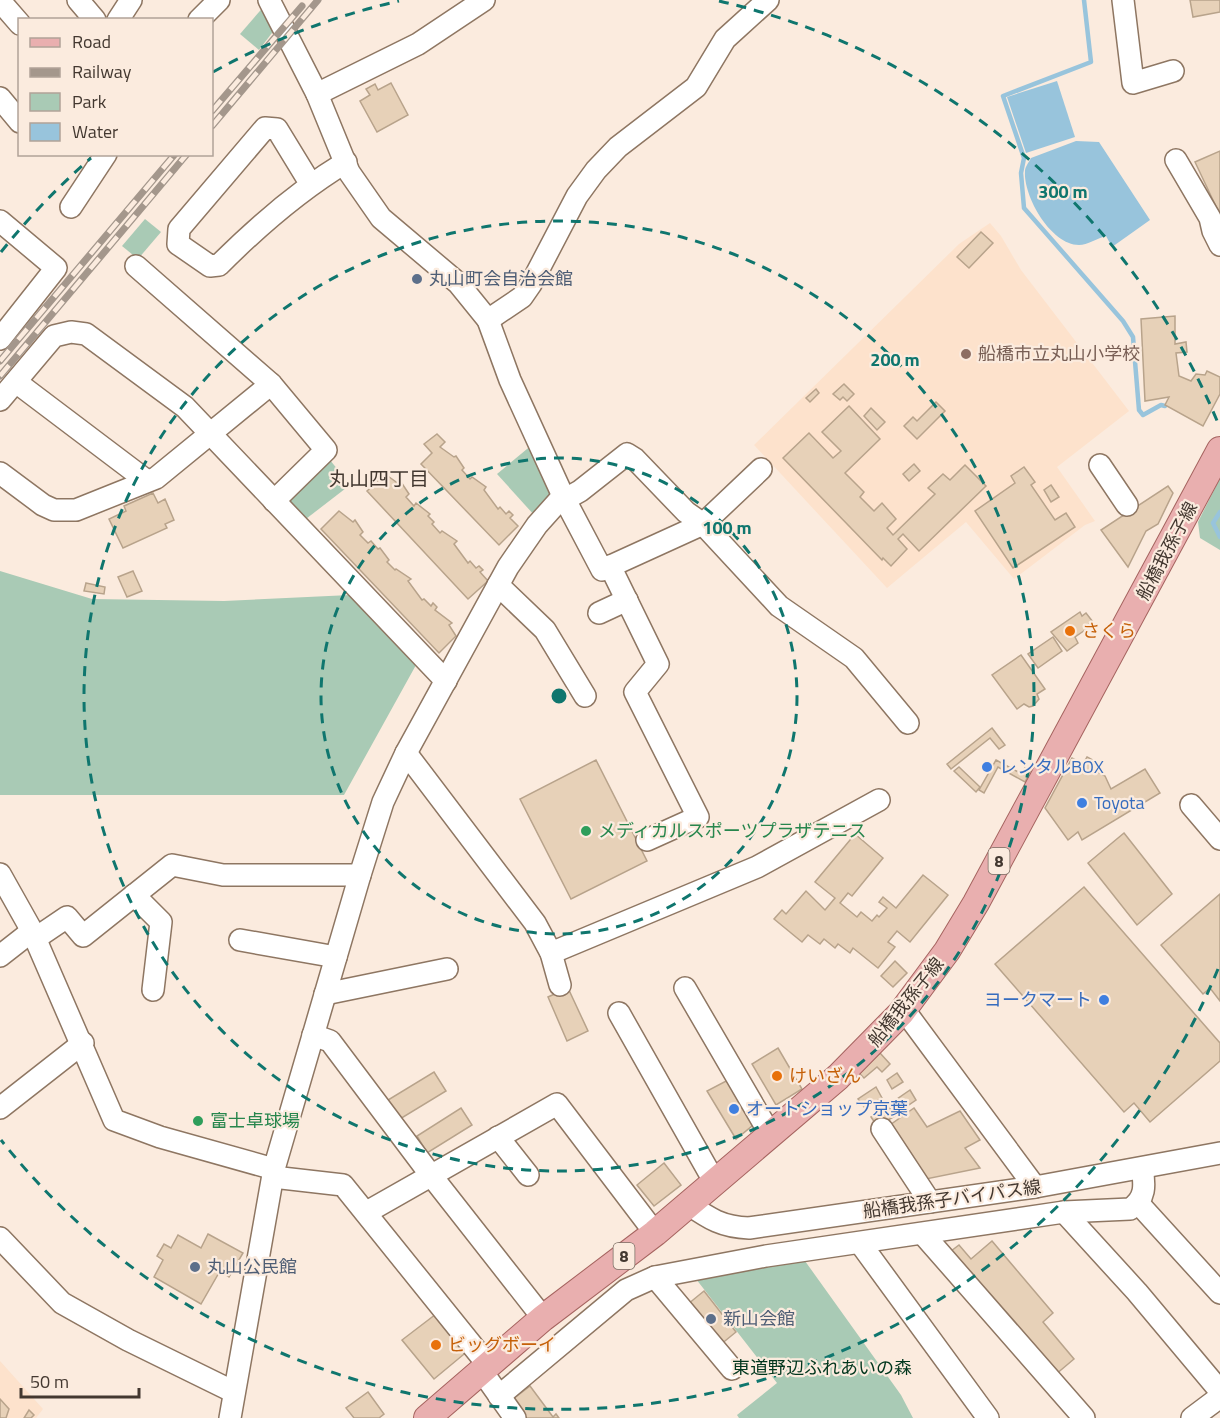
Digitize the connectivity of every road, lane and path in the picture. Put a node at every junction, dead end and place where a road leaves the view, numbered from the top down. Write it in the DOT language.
graph roads {
  1 [pos="78,0"];
  2 [pos="130,0"];
  3 [pos="219,0"];
  4 [pos="269,0"];
  5 [pos="484,0"];
  6 [pos="768,0"];
  7 [pos="1123,0"];
  8 [pos="0,1"];
  9 [pos="93,18"];
  10 [pos="119,18"];
  11 [pos="201,18"];
  12 [pos="18,22"];
  13 [pos="1173,71"];
  14 [pos="317,94"];
  15 [pos="0,98"];
  16 [pos="18,120"];
  17 [pos="105,156"];
  18 [pos="1176,160"];
  19 [pos="346,162"];
  20 [pos="310,183"];
  21 [pos="71,207"];
  22 [pos="0,221"];
  23 [pos="1220,245"];
  24 [pos="136,266"];
  25 [pos="488,320"];
  26 [pos="0,339"];
  27 [pos="16,382"];
  28 [pos="271,384"];
  29 [pos="0,400"];
  30 [pos="208,432"];
  31 [pos="1220,450"];
  32 [pos="1100,465"];
  33 [pos="761,469"];
  34 [pos="0,473"];
  35 [pos="147,481"];
  36 [pos="563,496"];
  37 [pos="274,501"];
  38 [pos="1128,505"];
  39 [pos="703,524"];
  40 [pos="610,566"];
  41 [pos="498,585"];
  42 [pos="627,600"];
  43 [pos="599,613"];
  44 [pos="446,681"];
  45 [pos="585,696"];
  46 [pos="908,723"];
  47 [pos="406,753"];
  48 [pos="879,800"];
  49 [pos="1191,805"];
  50 [pos="1220,839"];
  51 [pos="647,840"];
  52 [pos="0,874"];
  53 [pos="360,875"];
  54 [pos="134,895"];
  55 [pos="34,935"];
  56 [pos="240,940"];
  57 [pos="551,953"];
  58 [pos="0,956"];
  59 [pos="336,957"];
  60 [pos="447,969"];
  61 [pos="560,986"];
  62 [pos="685,988"];
  63 [pos="153,990"];
  64 [pos="325,994"];
  65 [pos="619,1013"];
  66 [pos="901,1013"];
  67 [pos="313,1035"];
  68 [pos="83,1043"];
  69 [pos="0,1108"];
  70 [pos="882,1129"];
  71 [pos="771,1134"];
  72 [pos="498,1137"];
  73 [pos="1220,1154"];
  74 [pos="1142,1168"];
  75 [pos="273,1173"];
  76 [pos="430,1174"];
  77 [pos="528,1175"];
  78 [pos="714,1181"];
  79 [pos="1035,1187"];
  80 [pos="930,1202"];
  81 [pos="688,1204"];
  82 [pos="1139,1204"];
  83 [pos="367,1212"];
  84 [pos="1064,1212"];
  85 [pos="655,1233"];
  86 [pos="923,1234"];
  87 [pos="0,1238"];
  88 [pos="860,1243"];
  89 [pos="655,1277"];
  90 [pos="1220,1293"];
  91 [pos="543,1318"];
  92 [pos="484,1368"];
  93 [pos="732,1370"];
  94 [pos="1220,1391"];
  95 [pos="234,1392"];
  96 [pos="499,1396"];
  97 [pos="1220,1397"];
  98 [pos="230,1418"];
  99 [pos="427,1418"];
  100 [pos="515,1418"];
  101 [pos="988,1418"];
  102 [pos="1084,1418"];
  103 [pos="1192,1418"];
  1 -- 9 [label="street"];
  2 -- 10 [label="street"];
  3 -- 11 [label="street"];
  4 -- 14 [label="street"];
  5 -- 14 [label="street"];
  6 -- 25 [label="street"];
  7 -- 13 [label="street"];
  8 -- 12 [label="street"];
  14 -- 19 [label="street"];
  15 -- 16 [label="street"];
  17 -- 21 [label="street"];
  18 -- 23 [label="street"];
  19 -- 20 [label="street"];
  19 -- 25 [label="street"];
  20 -- 20 [label="street"];
  22 -- 26 [label="street"];
  24 -- 28 [label="street"];
  25 -- 36 [label="street"];
  27 -- 29 [label="street"];
  27 -- 30 [label="street"];
  27 -- 35 [label="street"];
  28 -- 30 [label="street"];
  28 -- 37 [label="street"];
  30 -- 35 [label="street"];
  30 -- 37 [label="street"];
  31 -- 66 [label="main road, 船橋我孫子線 / 8"];
  32 -- 38 [label="street"];
  33 -- 39 [label="street"];
  34 -- 35 [label="street"];
  36 -- 39 [label="street"];
  36 -- 40 [label="street"];
  36 -- 41 [label="street"];
  37 -- 44 [label="street"];
  39 -- 40 [label="street"];
  39 -- 46 [label="street"];
  40 -- 42 [label="street"];
  41 -- 44 [label="street"];
  41 -- 45 [label="street"];
  42 -- 43 [label="street"];
  42 -- 51 [label="street"];
  44 -- 47 [label="street"];
  47 -- 53 [label="street"];
  47 -- 57 [label="street"];
  48 -- 57 [label="street"];
  49 -- 50 [label="street"];
  52 -- 55 [label="street"];
  53 -- 54 [label="street"];
  53 -- 59 [label="street"];
  54 -- 55 [label="street"];
  54 -- 63 [label="street"];
  55 -- 58 [label="street"];
  55 -- 68 [label="street"];
  56 -- 59 [label="street"];
  57 -- 61 [label="street"];
  59 -- 64 [label="street"];
  60 -- 64 [label="street"];
  62 -- 71 [label="street"];
  64 -- 67 [label="street"];
  65 -- 78 [label="street"];
  66 -- 71 [label="main road, 船橋我孫子線 / 8"];
  66 -- 79 [label="street"];
  67 -- 75 [label="street"];
  67 -- 76 [label="street"];
  68 -- 69 [label="street"];
  68 -- 75 [label="street"];
  70 -- 80 [label="street"];
  71 -- 78 [label="main road, 船橋我孫子線 / 8"];
  72 -- 76 [label="street"];
  72 -- 77 [label="street"];
  72 -- 85 [label="street"];
  73 -- 74 [label="street, 船橋我孫子バイパス線"];
  74 -- 79 [label="street, 船橋我孫子バイパス線"];
  74 -- 82 [label="street"];
  75 -- 83 [label="street"];
  75 -- 95 [label="street"];
  76 -- 83 [label="street"];
  76 -- 91 [label="street"];
  78 -- 81 [label="main road, 船橋我孫子線 / 8"];
  79 -- 80 [label="street, 船橋我孫子バイパス線"];
  80 -- 81 [label="street, 船橋我孫子バイパス線"];
  81 -- 85 [label="main road, 船橋我孫子線 / 8"];
  82 -- 84 [label="street"];
  82 -- 90 [label="street"];
  83 -- 92 [label="street"];
  84 -- 86 [label="street"];
  84 -- 94 [label="street"];
  85 -- 91 [label="main road, 船橋我孫子線 / 8"];
  86 -- 88 [label="street"];
  86 -- 102 [label="street"];
  87 -- 95 [label="street"];
  88 -- 89 [label="street"];
  88 -- 101 [label="street"];
  89 -- 93 [label="street"];
  89 -- 96 [label="street"];
  91 -- 92 [label="main road, 船橋我孫子線 / 8"];
  92 -- 96 [label="street"];
  92 -- 99 [label="main road, 船橋我孫子線 / 8"];
  95 -- 98 [label="street"];
  96 -- 100 [label="street"];
  97 -- 103 [label="street"];
}
